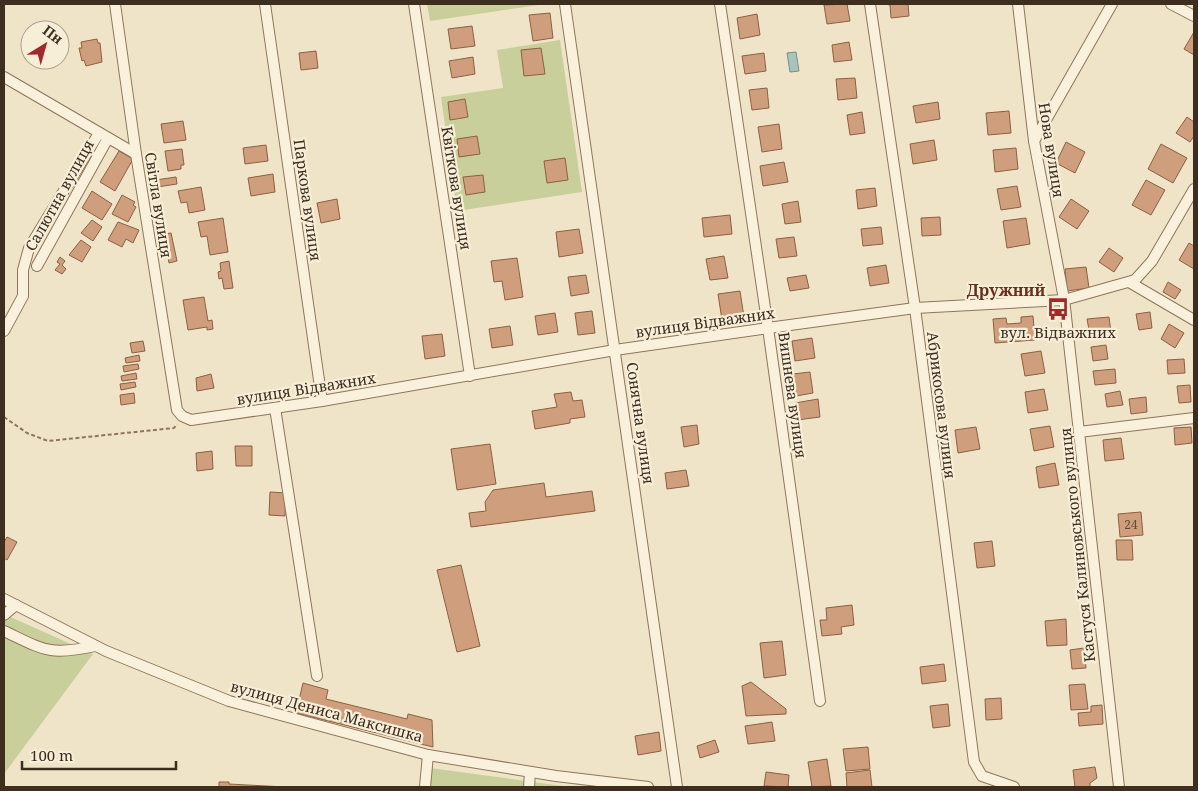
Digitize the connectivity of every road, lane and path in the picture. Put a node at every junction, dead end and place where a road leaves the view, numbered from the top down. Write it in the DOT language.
graph roads {
  1 [pos="115,4"];
  2 [pos="265,4"];
  3 [pos="414,4"];
  4 [pos="565,4"];
  5 [pos="720,4"];
  6 [pos="870,4"];
  7 [pos="1018,4"];
  8 [pos="1112,4"];
  9 [pos="1171,4"];
  10 [pos="1194,16"];
  11 [pos="4,78"];
  12 [pos="104,135"];
  13 [pos="1034,141"];
  14 [pos="136,154"];
  15 [pos="1194,189"];
  16 [pos="37,266"];
  17 [pos="1129,282"];
  18 [pos="1064,300"];
  19 [pos="915,308"];
  20 [pos="1194,320"];
  21 [pos="768,328"];
  22 [pos="4,331"];
  23 [pos="615,350"];
  24 [pos="470,376"];
  25 [pos="322,401"];
  26 [pos="275,408"];
  27 [pos="180,413"];
  28 [pos="4,416"];
  29 [pos="1194,418"];
  30 [pos="1079,432"];
  31 [pos="4,598"];
  32 [pos="16,605"];
  33 [pos="4,615"];
  34 [pos="4,631"];
  35 [pos="95,646"];
  36 [pos="316,676"];
  37 [pos="820,701"];
  38 [pos="428,755"];
  39 [pos="530,772"];
  40 [pos="425,787"];
  41 [pos="529,787"];
  42 [pos="648,787"];
  43 [pos="677,787"];
  44 [pos="1014,787"];
  45 [pos="1119,787"];
  1 -- 14 [label="street, Світла вулиця"];
  2 -- 25 [label="street, Паркова вулиця"];
  3 -- 24 [label="street, Квіткова вулиця"];
  4 -- 23 [label="street, Сонячна вулиця"];
  5 -- 21 [label="street, Вишнева вулиця"];
  6 -- 19 [label="street, Абрикосова вулиця"];
  7 -- 13 [label="street, Нова вулиця"];
  8 -- 13 [label="street"];
  9 -- 10 [label="street"];
  11 -- 12 [label="street"];
  12 -- 14 [label="street"];
  12 -- 16 [label="street, Салютна вулиця"];
  12 -- 22 [label="street"];
  13 -- 18 [label="street, Нова вулиця"];
  14 -- 27 [label="street, Світла вулиця"];
  15 -- 17 [label="street, вулиця Відважних"];
  17 -- 18 [label="street, вулиця Відважних"];
  17 -- 20 [label="street"];
  18 -- 19 [label="street, вулиця Відважних"];
  18 -- 30 [label="street, Кастуся Калиновського вулиця"];
  19 -- 21 [label="street, вулиця Відважних"];
  19 -- 44 [label="street, Абрикосова вулиця"];
  21 -- 23 [label="street, вулиця Відважних"];
  21 -- 37 [label="street, Вишнева вулиця"];
  23 -- 24 [label="street, вулиця Відважних"];
  23 -- 43 [label="street, Сонячна вулиця"];
  24 -- 25 [label="street, вулиця Відважних"];
  25 -- 26 [label="street, вулиця Відважних"];
  26 -- 27 [label="street, вулиця Відважних"];
  26 -- 36 [label="street"];
  27 -- 28 [label="path"];
  29 -- 30 [label="street"];
  30 -- 45 [label="street, Кастуся Калиновського вулиця"];
  31 -- 32 [label="street, вулиця Дениса Максишка"];
  32 -- 33 [label="street"];
  32 -- 35 [label="street, вулиця Дениса Максишка"];
  34 -- 35 [label="street"];
  35 -- 38 [label="street, вулиця Дениса Максишка"];
  38 -- 39 [label="street, вулиця Дениса Максишка"];
  38 -- 40 [label="street"];
  39 -- 41 [label="street"];
  39 -- 42 [label="street, вулиця Дениса Максишка"];
}
